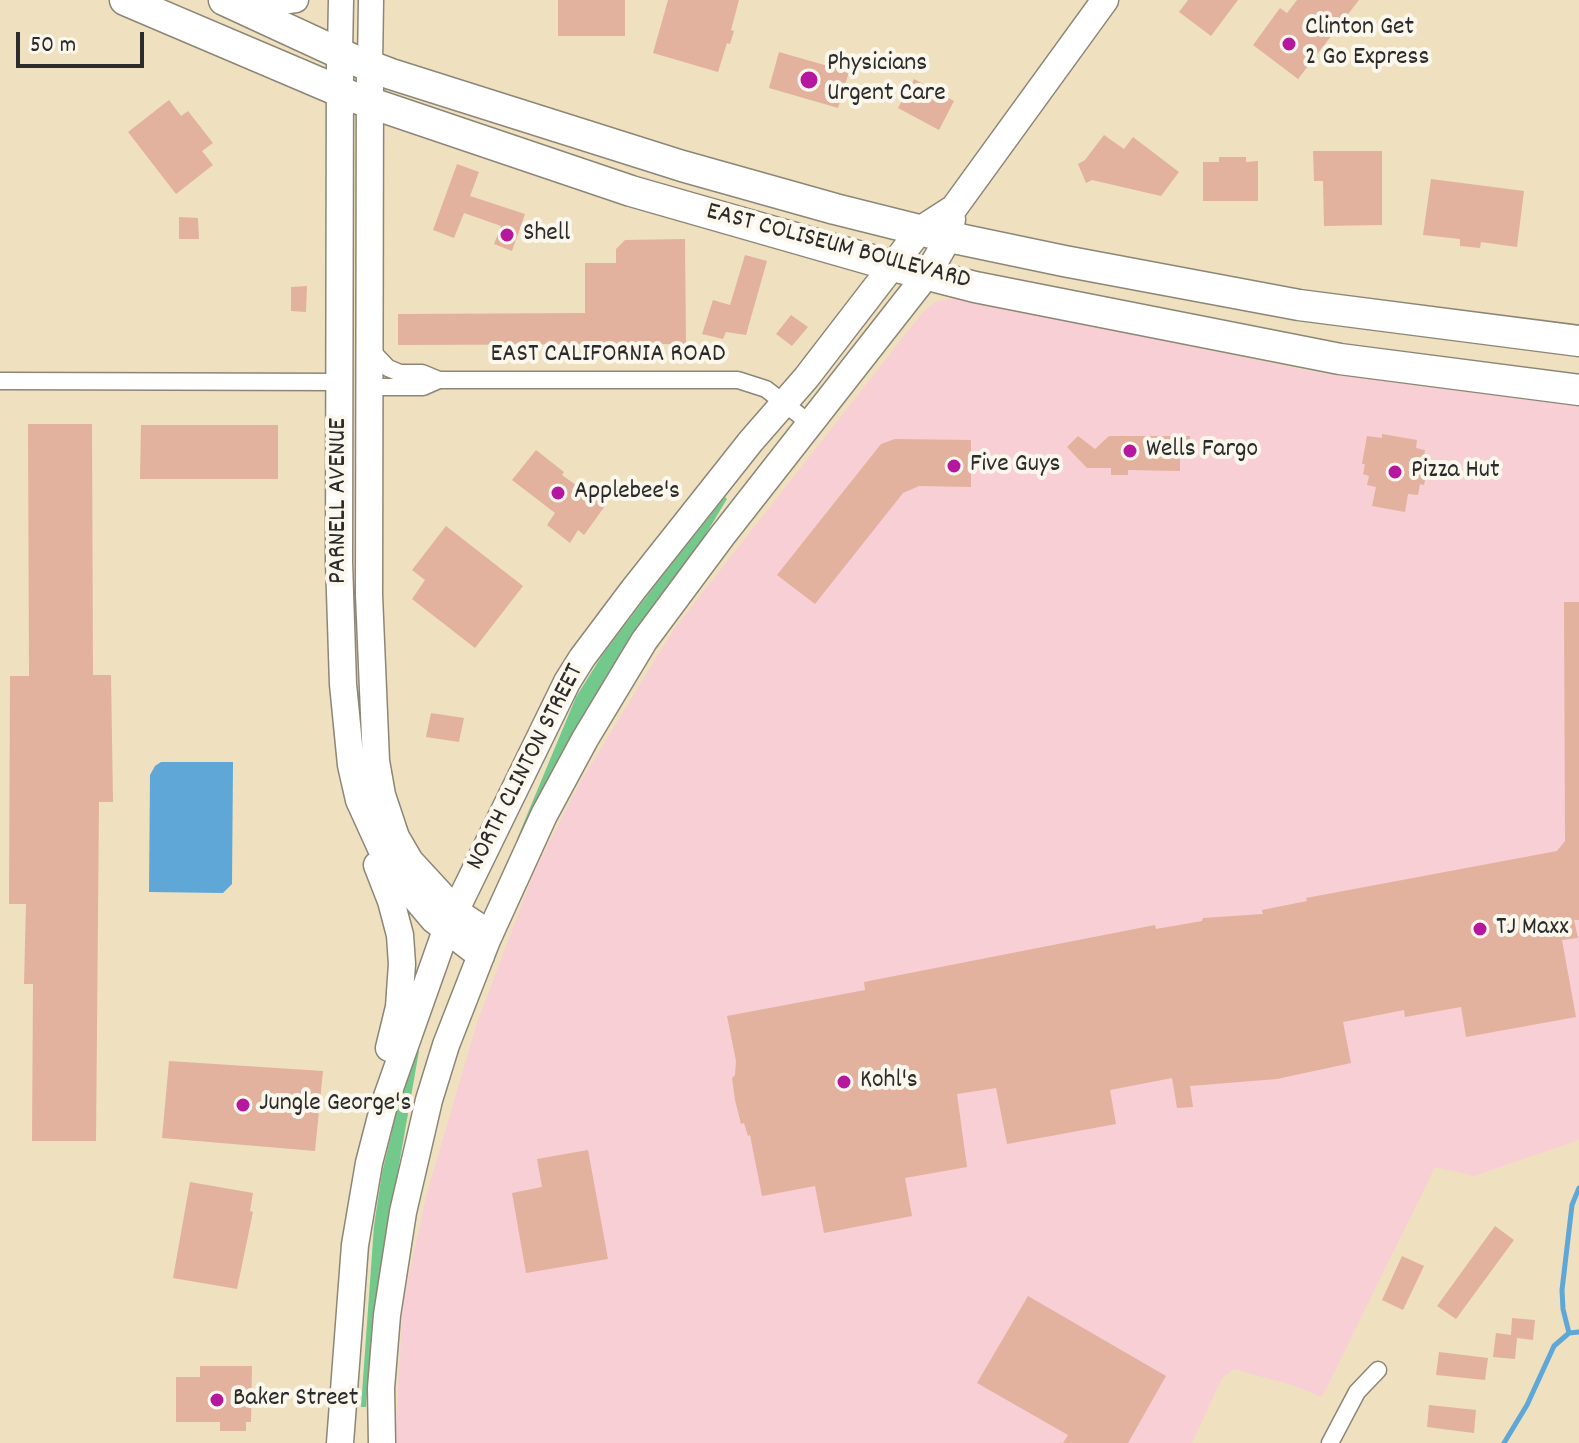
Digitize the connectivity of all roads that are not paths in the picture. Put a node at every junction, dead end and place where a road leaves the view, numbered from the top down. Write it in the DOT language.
graph roads {
  1 [pos="125,0"];
  2 [pos="224,0"];
  3 [pos="296,0"];
  4 [pos="341,0"];
  5 [pos="371,0"];
  6 [pos="1105,0"];
  7 [pos="340,53"];
  8 [pos="370,66"];
  9 [pos="341,92"];
  10 [pos="371,103"];
  11 [pos="952,222"];
  12 [pos="920,230"];
  13 [pos="893,266"];
  14 [pos="928,273"];
  15 [pos="1579,341"];
  16 [pos="370,349"];
  17 [pos="439,380"];
  18 [pos="0,381"];
  19 [pos="340,382"];
  20 [pos="370,387"];
  21 [pos="1579,390"];
  22 [pos="785,404"];
  23 [pos="812,425"];
  24 [pos="359,800"];
  25 [pos="452,921"];
  26 [pos="485,945"];
  27 [pos="384,1105"];
  28 [pos="1378,1370"];
  29 [pos="340,1443"];
  30 [pos="382,1443"];
  31 [pos="1330,1443"];
  1 -- 9 [label="highway, EAST COLISEUM BOULEVARD"];
  2 -- 3 [label="main road"];
  2 -- 7 [label="highway, EAST COLISEUM BOULEVARD"];
  4 -- 7 [label="main road, PARNELL AVENUE"];
  5 -- 8 [label="main road, PARNELL AVENUE"];
  6 -- 11 [label="main road, NORTH CLINTON STREET"];
  7 -- 8 [label="highway, EAST COLISEUM BOULEVARD"];
  7 -- 9 [label="main road, PARNELL AVENUE"];
  8 -- 10 [label="main road, PARNELL AVENUE"];
  8 -- 12 [label="highway, EAST COLISEUM BOULEVARD"];
  9 -- 10 [label="highway, EAST COLISEUM BOULEVARD"];
  9 -- 19 [label="main road, PARNELL AVENUE"];
  10 -- 13 [label="highway, EAST COLISEUM BOULEVARD"];
  10 -- 16 [label="main road, PARNELL AVENUE"];
  11 -- 12 [label="highway, EAST COLISEUM BOULEVARD"];
  11 -- 14 [label="main road, NORTH CLINTON STREET"];
  11 -- 15 [label="highway, EAST COLISEUM BOULEVARD"];
  12 -- 13 [label="main road, NORTH CLINTON STREET"];
  13 -- 14 [label="highway, EAST COLISEUM BOULEVARD"];
  13 -- 22 [label="main road, NORTH CLINTON STREET"];
  14 -- 21 [label="highway, EAST COLISEUM BOULEVARD"];
  14 -- 23 [label="main road, NORTH CLINTON STREET"];
  16 -- 17 [label="street, EAST CALIFORNIA ROAD"];
  16 -- 20 [label="main road, PARNELL AVENUE"];
  17 -- 20 [label="street, EAST CALIFORNIA ROAD"];
  17 -- 22 [label="street, EAST CALIFORNIA ROAD"];
  18 -- 19 [label="street"];
  19 -- 24 [label="main road, PARNELL AVENUE"];
  20 -- 25 [label="main road, PARNELL AVENUE"];
  22 -- 23 [label="street, EAST CALIFORNIA ROAD"];
  22 -- 25 [label="main road, NORTH CLINTON STREET"];
  23 -- 26 [label="main road, NORTH CLINTON STREET"];
  24 -- 25 [label="main road, PARNELL AVENUE"];
  24 -- 27 [label="main road"];
  25 -- 26 [label="main road, PARNELL AVENUE"];
  25 -- 27 [label="main road, NORTH CLINTON STREET"];
  26 -- 30 [label="main road, NORTH CLINTON STREET"];
  27 -- 29 [label="main road, NORTH CLINTON STREET"];
  28 -- 31 [label="street"];
}
